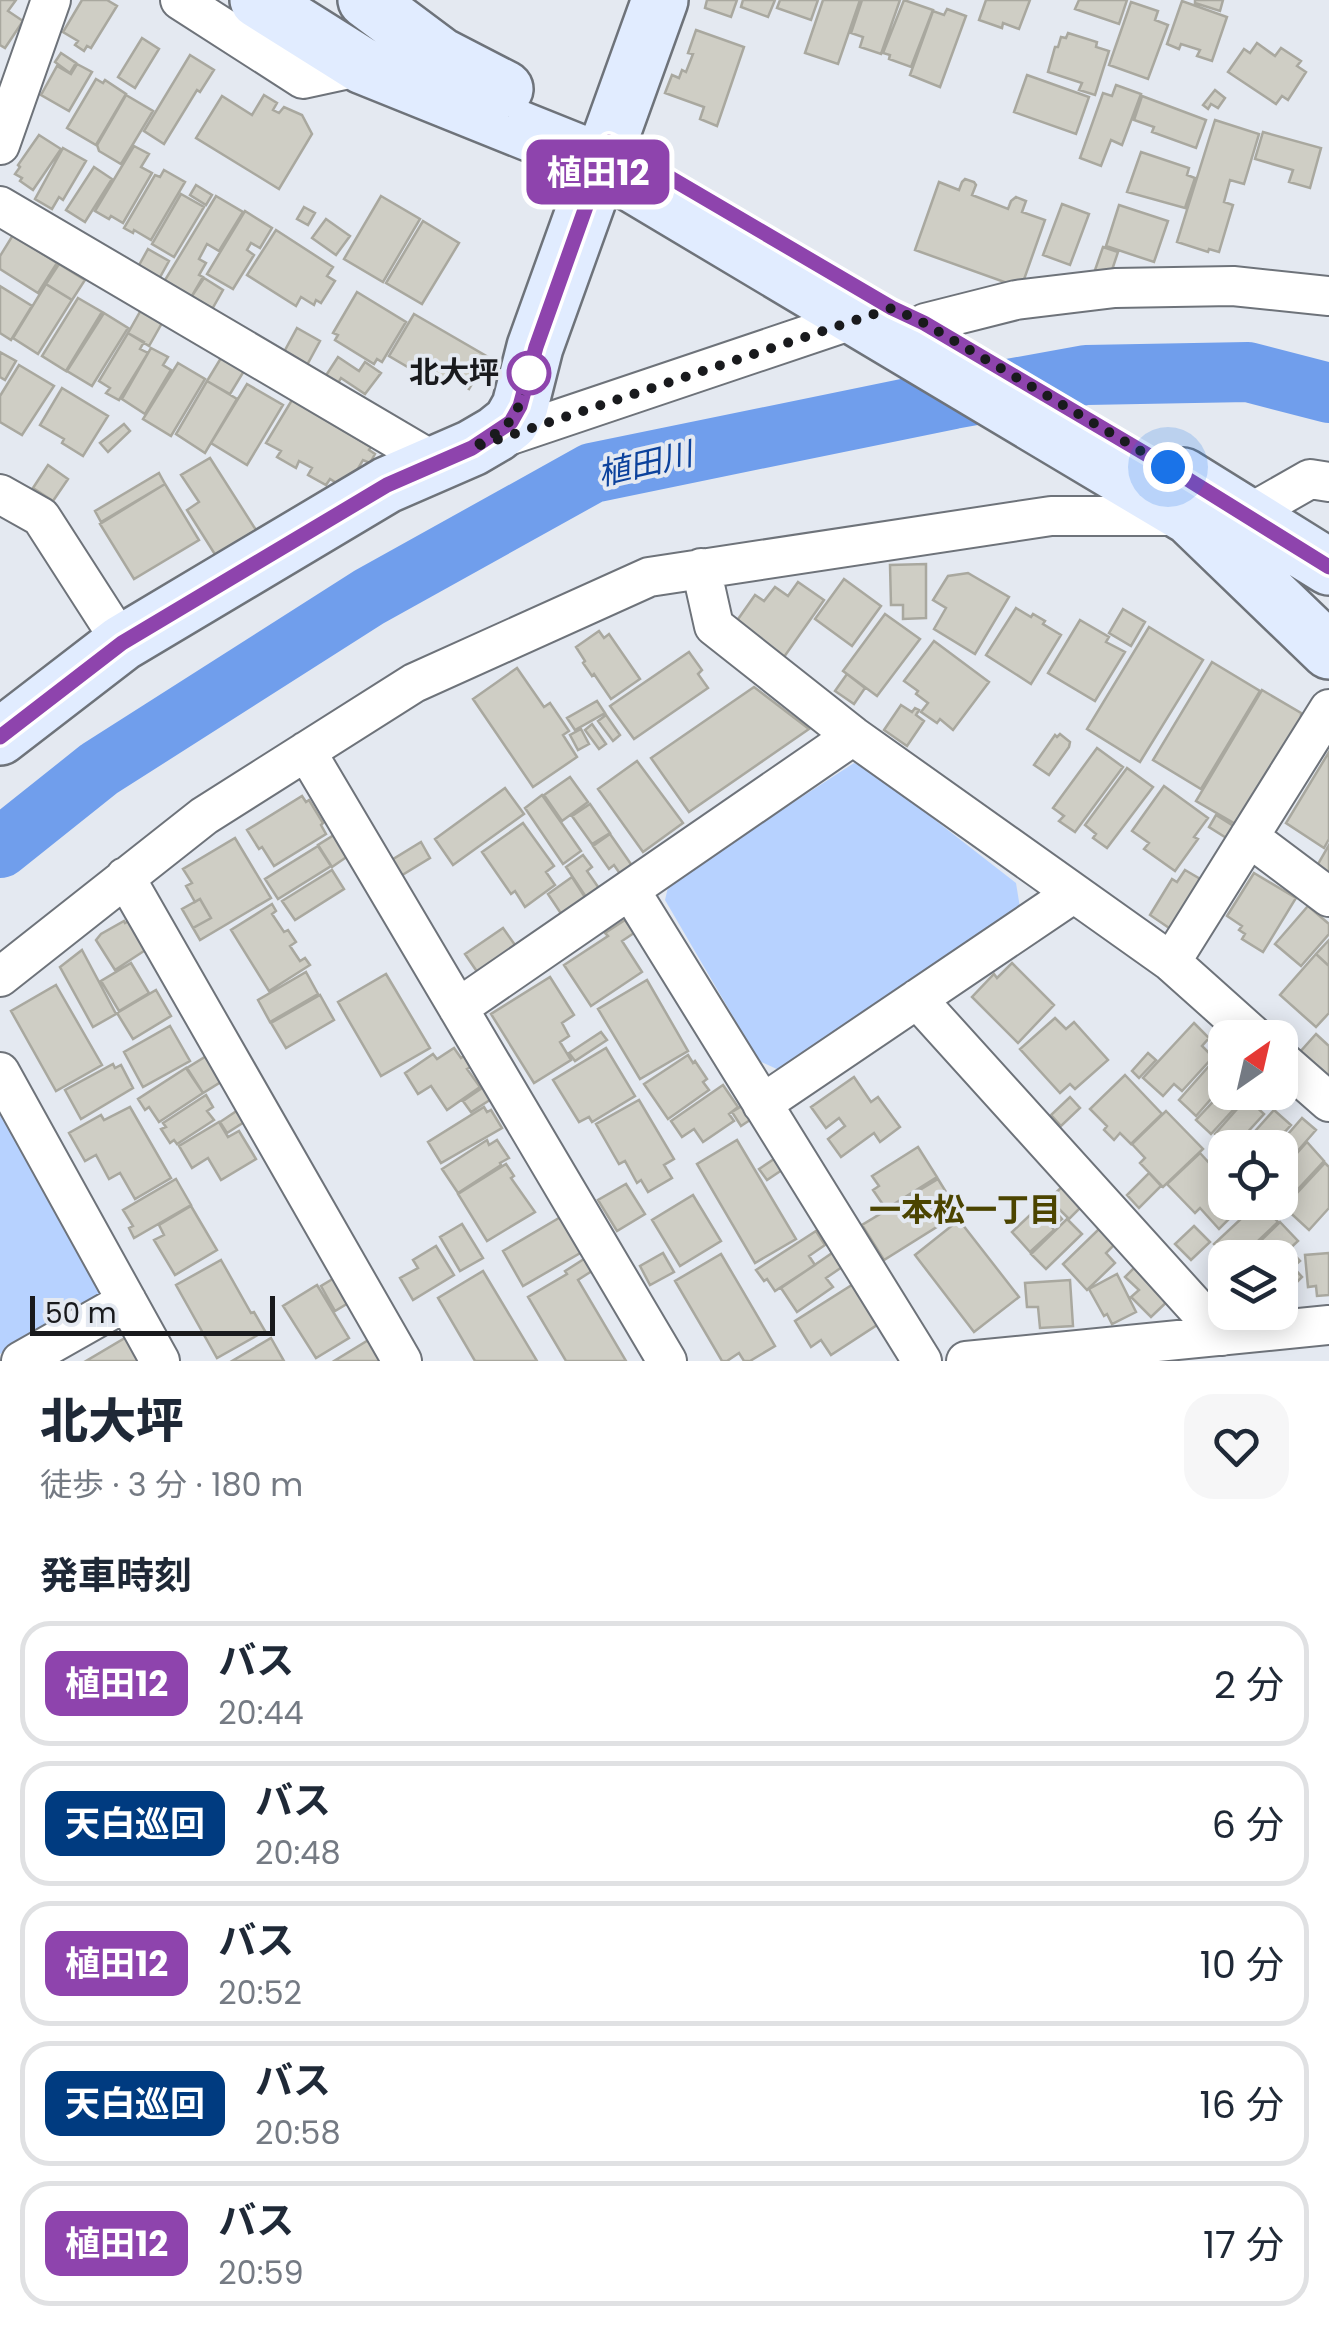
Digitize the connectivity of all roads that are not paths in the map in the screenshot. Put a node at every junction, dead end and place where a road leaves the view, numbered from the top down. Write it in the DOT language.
graph roads {
  1 [pos="50,0"];
  2 [pos="180,0"];
  3 [pos="258,0"];
  4 [pos="660,0"];
  5 [pos="368,1"];
  6 [pos="363,66"];
  7 [pos="0,145"];
  8 [pos="605,154"];
  9 [pos="0,206"];
  10 [pos="1329,296"];
  11 [pos="909,328"];
  12 [pos="454,455"];
  13 [pos="1144,470"];
  14 [pos="1329,482"];
  15 [pos="0,494"];
  16 [pos="1245,516"];
  17 [pos="1190,517"];
  18 [pos="1329,567"];
  19 [pos="701,568"];
  20 [pos="122,643"];
  21 [pos="1329,651"];
  22 [pos="1329,709"];
  23 [pos="853,736"];
  24 [pos="0,738"];
  25 [pos="306,751"];
  26 [pos="1250,837"];
  27 [pos="125,877"];
  28 [pos="630,890"];
  29 [pos="1074,893"];
  30 [pos="1329,897"];
  31 [pos="1171,962"];
  32 [pos="0,976"];
  33 [pos="917,999"];
  34 [pos="458,1008"];
  35 [pos="1236,1020"];
  36 [pos="0,1072"];
  37 [pos="1298,1075"];
  38 [pos="1329,1102"];
  39 [pos="762,1104"];
  40 [pos="126,1301"];
  41 [pos="1329,1325"];
  42 [pos="1222,1336"];
  43 [pos="21,1361"];
  44 [pos="160,1361"];
  45 [pos="402,1361"];
  46 [pos="668,1361"];
  47 [pos="922,1361"];
  48 [pos="966,1361"];
  1 -- 7 [label="street"];
  2 -- 6 [label="street"];
  3 -- 6 [label="street"];
  4 -- 8 [label="street"];
  5 -- 8 [label="street"];
  6 -- 8 [label="street"];
  8 -- 11 [label="street"];
  8 -- 12 [label="street"];
  9 -- 12 [label="street"];
  10 -- 11 [label="street"];
  11 -- 12 [label="street"];
  11 -- 13 [label="street"];
  12 -- 20 [label="street"];
  13 -- 16 [label="street"];
  13 -- 17 [label="street"];
  14 -- 16 [label="street"];
  15 -- 20 [label="street"];
  16 -- 17 [label="street"];
  16 -- 18 [label="street"];
  17 -- 19 [label="street"];
  17 -- 21 [label="street"];
  19 -- 23 [label="street"];
  19 -- 25 [label="street"];
  20 -- 24 [label="street"];
  22 -- 26 [label="street"];
  23 -- 28 [label="street"];
  23 -- 29 [label="street"];
  25 -- 27 [label="street"];
  25 -- 34 [label="street"];
  26 -- 30 [label="street"];
  26 -- 31 [label="street"];
  27 -- 32 [label="street"];
  27 -- 45 [label="street"];
  28 -- 34 [label="street"];
  28 -- 39 [label="street"];
  29 -- 31 [label="street"];
  29 -- 33 [label="street"];
  31 -- 35 [label="street"];
  33 -- 39 [label="street"];
  33 -- 42 [label="street"];
  34 -- 46 [label="street"];
  36 -- 40 [label="street"];
  37 -- 38 [label="street"];
  39 -- 47 [label="street"];
  40 -- 43 [label="street"];
  40 -- 44 [label="street"];
  41 -- 42 [label="street"];
  42 -- 48 [label="street"];
}
